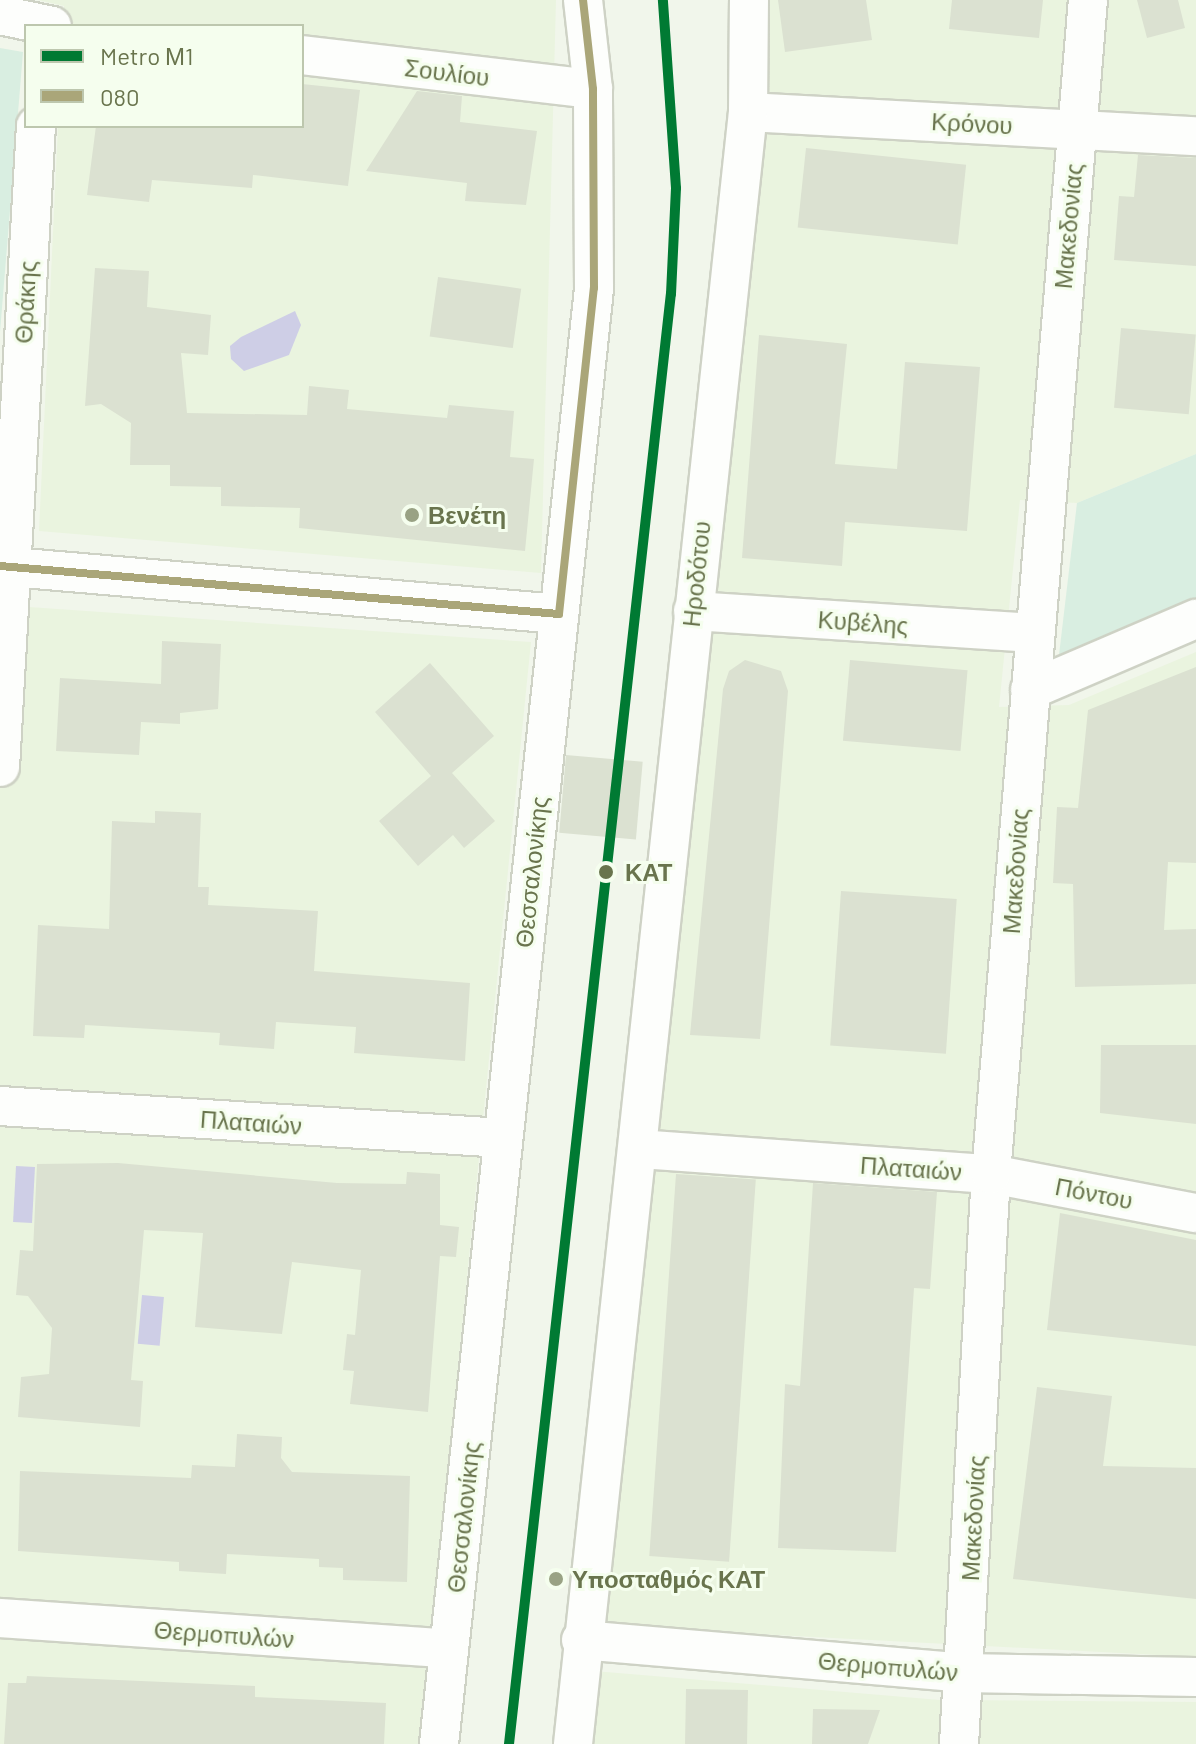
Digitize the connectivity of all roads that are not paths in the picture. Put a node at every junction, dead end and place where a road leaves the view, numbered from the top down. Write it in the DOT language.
graph roads {
  1 [pos="583,0"];
  2 [pos="749,0"];
  3 [pos="1088,0"];
  4 [pos="0,15"];
  5 [pos="44,19"];
  6 [pos="304,55"];
  7 [pos="593,89"];
  8 [pos="748,112"];
  9 [pos="36,128"];
  10 [pos="1076,128"];
  11 [pos="1196,136"];
  12 [pos="5,566"];
  13 [pos="693,611"];
  14 [pos="559,614"];
  15 [pos="1196,619"];
  16 [pos="1034,633"];
  17 [pos="1030,690"];
  18 [pos="0,767"];
  19 [pos="0,1106"];
  20 [pos="503,1138"];
  21 [pos="639,1149"];
  22 [pos="991,1174"];
  23 [pos="1196,1213"];
  24 [pos="0,1618"];
  25 [pos="581,1640"];
  26 [pos="449,1649"];
  27 [pos="964,1673"];
  28 [pos="1196,1677"];
  29 [pos="439,1744"];
  30 [pos="573,1744"];
  31 [pos="959,1744"];
  1 -- 7 [label="street, Θεσσαλονίκης"];
  2 -- 8 [label="street, Ηροδότου"];
  3 -- 10 [label="street, Μακεδονίας"];
  4 -- 5 [label="street"];
  6 -- 7 [label="street, Σουλίου"];
  7 -- 14 [label="street, Θεσσαλονίκης"];
  8 -- 10 [label="street, Κρόνου"];
  8 -- 13 [label="street, Ηροδότου"];
  9 -- 12 [label="street, Θράκης"];
  10 -- 11 [label="street, Κρόνου"];
  10 -- 16 [label="street, Μακεδονίας"];
  12 -- 14 [label="street"];
  12 -- 18 [label="street, Θράκης"];
  13 -- 16 [label="street, Κυβέλης"];
  13 -- 21 [label="street, Ηροδότου"];
  14 -- 20 [label="street, Θεσσαλονίκης"];
  15 -- 17 [label="street"];
  16 -- 17 [label="street, Μακεδονίας"];
  17 -- 22 [label="street, Μακεδονίας"];
  19 -- 20 [label="street, Πλαταιών"];
  20 -- 26 [label="street, Θεσσαλονίκης"];
  21 -- 22 [label="street, Πλαταιών"];
  21 -- 25 [label="street"];
  22 -- 23 [label="street, Πόντου"];
  22 -- 27 [label="street, Μακεδονίας"];
  24 -- 26 [label="street, Θερμοπυλών"];
  25 -- 27 [label="street, Θερμοπυλών"];
  25 -- 30 [label="street"];
  26 -- 29 [label="street, Θεσσαλονίκης"];
  27 -- 28 [label="street, Θερμοπυλών"];
  27 -- 31 [label="street, Μακεδονίας"];
}
